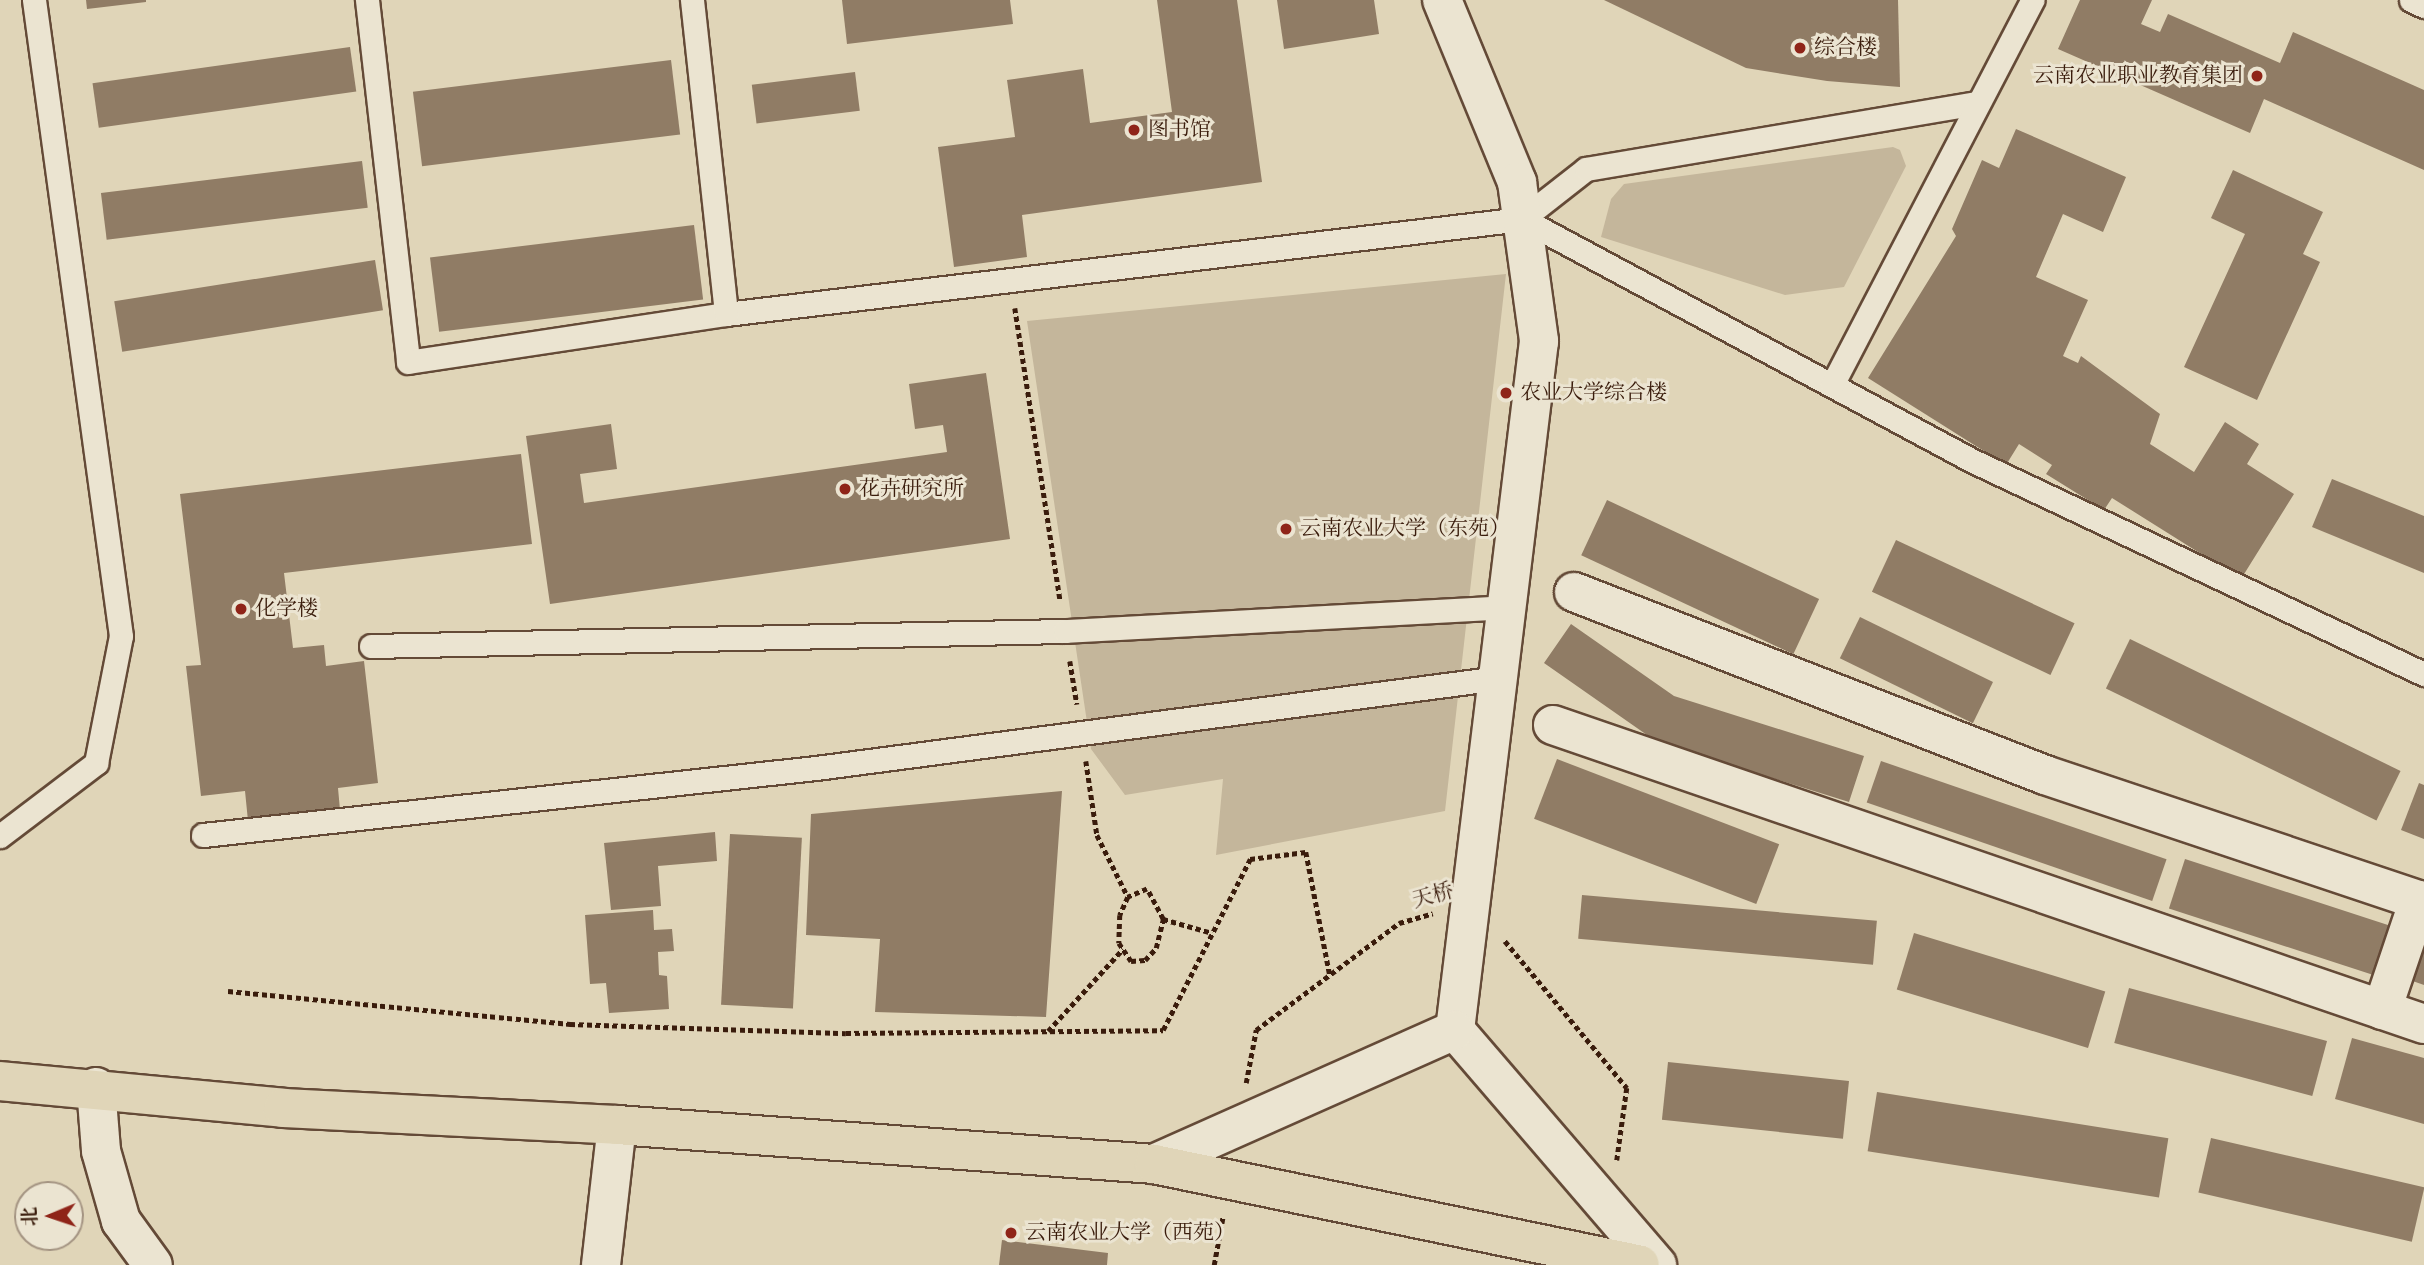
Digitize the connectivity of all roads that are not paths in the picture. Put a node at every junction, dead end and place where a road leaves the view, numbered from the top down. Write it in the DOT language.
graph roads {
  1 [pos="34,0"];
  2 [pos="367,0"];
  3 [pos="692,0"];
  4 [pos="1442,0"];
  5 [pos="2032,0"];
  6 [pos="2411,0"];
  7 [pos="2424,6"];
  8 [pos="1976,103"];
  9 [pos="1522,219"];
  10 [pos="726,314"];
  11 [pos="1832,385"];
  12 [pos="1574,592"];
  13 [pos="1507,607"];
  14 [pos="371,646"];
  15 [pos="2424,674"];
  16 [pos="1499,678"];
  17 [pos="1553,725"];
  18 [pos="203,835"];
  19 [pos="0,836"];
  20 [pos="2421,901"];
  21 [pos="2382,1010"];
  22 [pos="2424,1024"];
  23 [pos="1455,1030"];
  24 [pos="0,1081"];
  25 [pos="96,1087"];
  26 [pos="617,1125"];
  27 [pos="1154,1164"];
  28 [pos="153,1265"];
  29 [pos="601,1265"];
  30 [pos="1640,1265"];
  31 [pos="1657,1265"];
  1 -- 19 [label="lane"];
  2 -- 10 [label="lane"];
  3 -- 10 [label="lane"];
  4 -- 9 [label="street"];
  5 -- 8 [label="lane"];
  6 -- 7 [label="lane"];
  8 -- 9 [label="lane"];
  8 -- 11 [label="lane"];
  9 -- 10 [label="lane"];
  9 -- 11 [label="lane"];
  9 -- 13 [label="street"];
  11 -- 15 [label="lane"];
  12 -- 20 [label="street"];
  13 -- 14 [label="lane"];
  13 -- 16 [label="street"];
  16 -- 18 [label="lane"];
  16 -- 23 [label="street"];
  17 -- 21 [label="street"];
  20 -- 21 [label="street"];
  21 -- 22 [label="street"];
  23 -- 27 [label="street"];
  23 -- 31 [label="street"];
  24 -- 25 [label="main road"];
  25 -- 26 [label="main road"];
  25 -- 28 [label="street"];
  26 -- 27 [label="main road"];
  26 -- 29 [label="street"];
  27 -- 30 [label="main road"];
}
